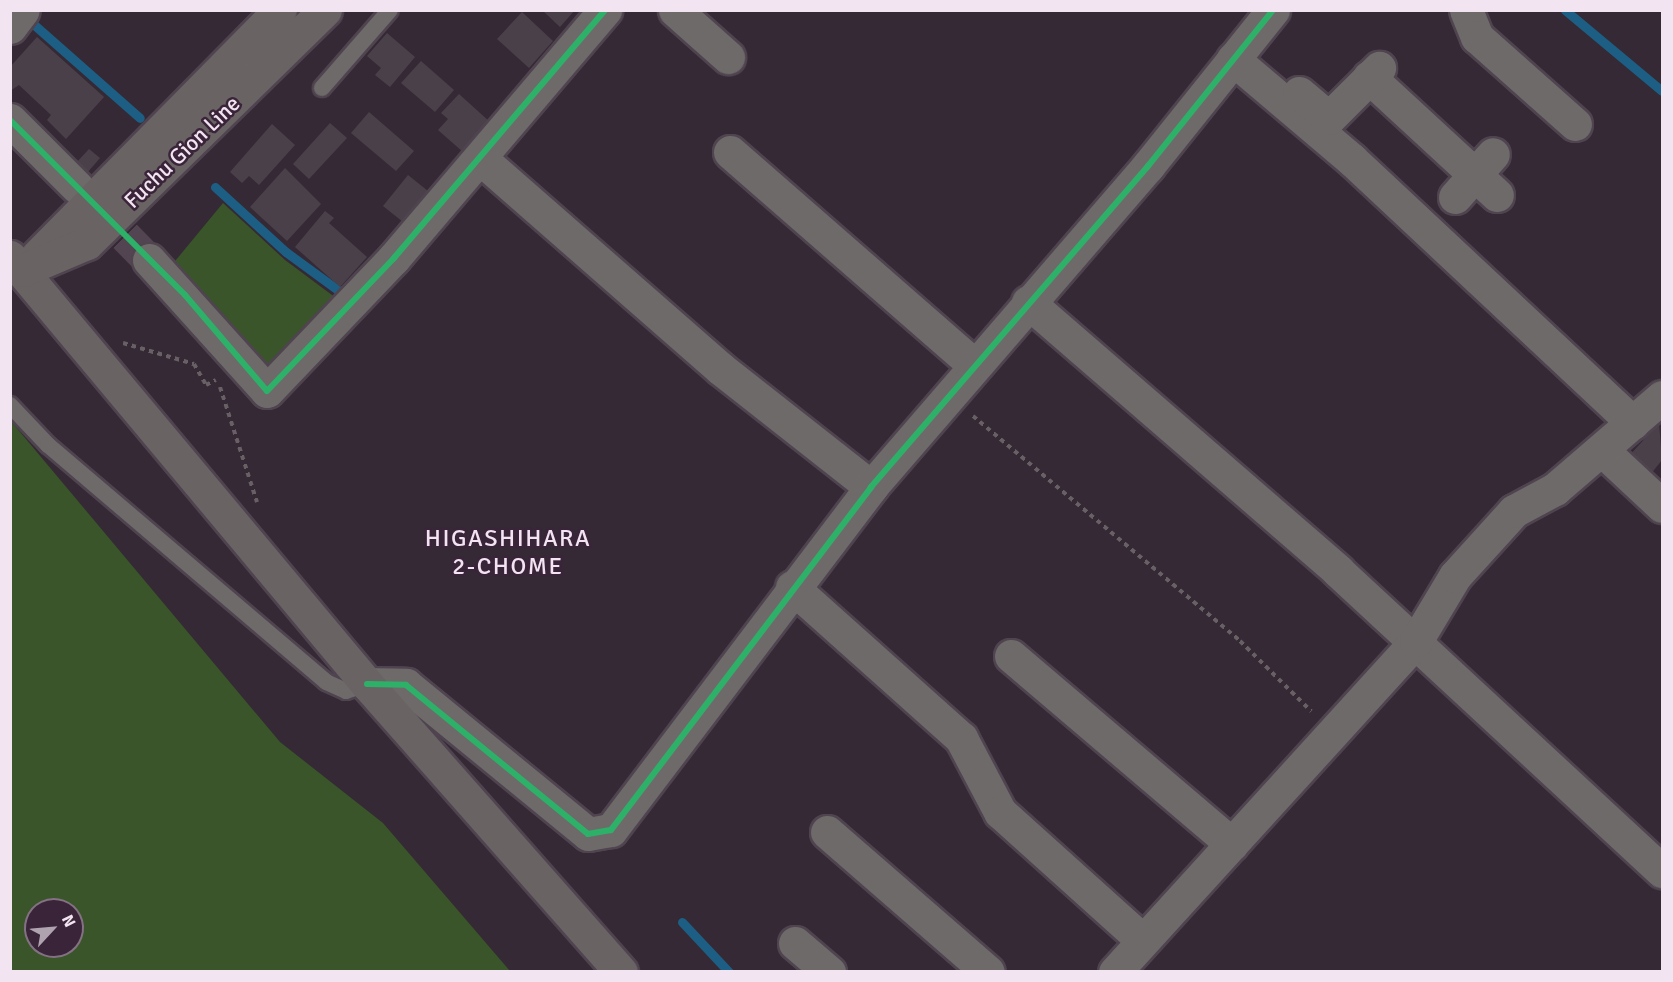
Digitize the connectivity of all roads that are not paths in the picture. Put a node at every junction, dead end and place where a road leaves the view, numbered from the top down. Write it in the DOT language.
graph roads {
  1 [pos="23,10"];
  2 [pos="280,10"];
  3 [pos="325,10"];
  4 [pos="390,10"];
  5 [pos="605,10"];
  6 [pos="675,10"];
  7 [pos="1273,10"];
  8 [pos="1466,10"];
  9 [pos="10,27"];
  10 [pos="1240,49"];
  11 [pos="728,57"];
  12 [pos="322,88"];
  13 [pos="10,120"];
  14 [pos="1575,124"];
  15 [pos="730,152"];
  16 [pos="480,158"];
  17 [pos="1480,180"];
  18 [pos="77,187"];
  19 [pos="149,260"];
  20 [pos="15,270"];
  21 [pos="1028,302"];
  22 [pos="974,365"];
  23 [pos="1662,397"];
  24 [pos="10,405"];
  25 [pos="1633,423"];
  26 [pos="1602,450"];
  27 [pos="871,487"];
  28 [pos="1662,506"];
  29 [pos="792,587"];
  30 [pos="1416,641"];
  31 [pos="1011,656"];
  32 [pos="367,684"];
  33 [pos="827,832"];
  34 [pos="1232,844"];
  35 [pos="1662,871"];
  36 [pos="1142,940"];
  37 [pos="795,943"];
  38 [pos="621,972"];
  39 [pos="829,972"];
  40 [pos="988,972"];
  41 [pos="1115,972"];
  1 -- 9 [label="street"];
  2 -- 20 [label="street, Fuchu Gion Line"];
  3 -- 20 [label="street, Fuchu Gion Line"];
  4 -- 12 [label="lane"];
  5 -- 16 [label="street"];
  6 -- 11 [label="street"];
  7 -- 10 [label="street"];
  8 -- 14 [label="street"];
  10 -- 17 [label="street"];
  10 -- 21 [label="street"];
  10 -- 25 [label="street"];
  13 -- 18 [label="street"];
  15 -- 22 [label="street"];
  16 -- 19 [label="street"];
  16 -- 27 [label="street"];
  20 -- 32 [label="street"];
  21 -- 22 [label="street"];
  21 -- 30 [label="street"];
  22 -- 27 [label="street"];
  23 -- 25 [label="street"];
  24 -- 32 [label="lane"];
  25 -- 26 [label="street"];
  26 -- 28 [label="street"];
  26 -- 30 [label="street"];
  27 -- 29 [label="street"];
  29 -- 32 [label="street"];
  29 -- 36 [label="street"];
  30 -- 34 [label="street"];
  30 -- 35 [label="street"];
  31 -- 34 [label="street"];
  32 -- 38 [label="street"];
  33 -- 40 [label="street"];
  34 -- 36 [label="street"];
  36 -- 41 [label="street"];
  37 -- 39 [label="street"];
}
